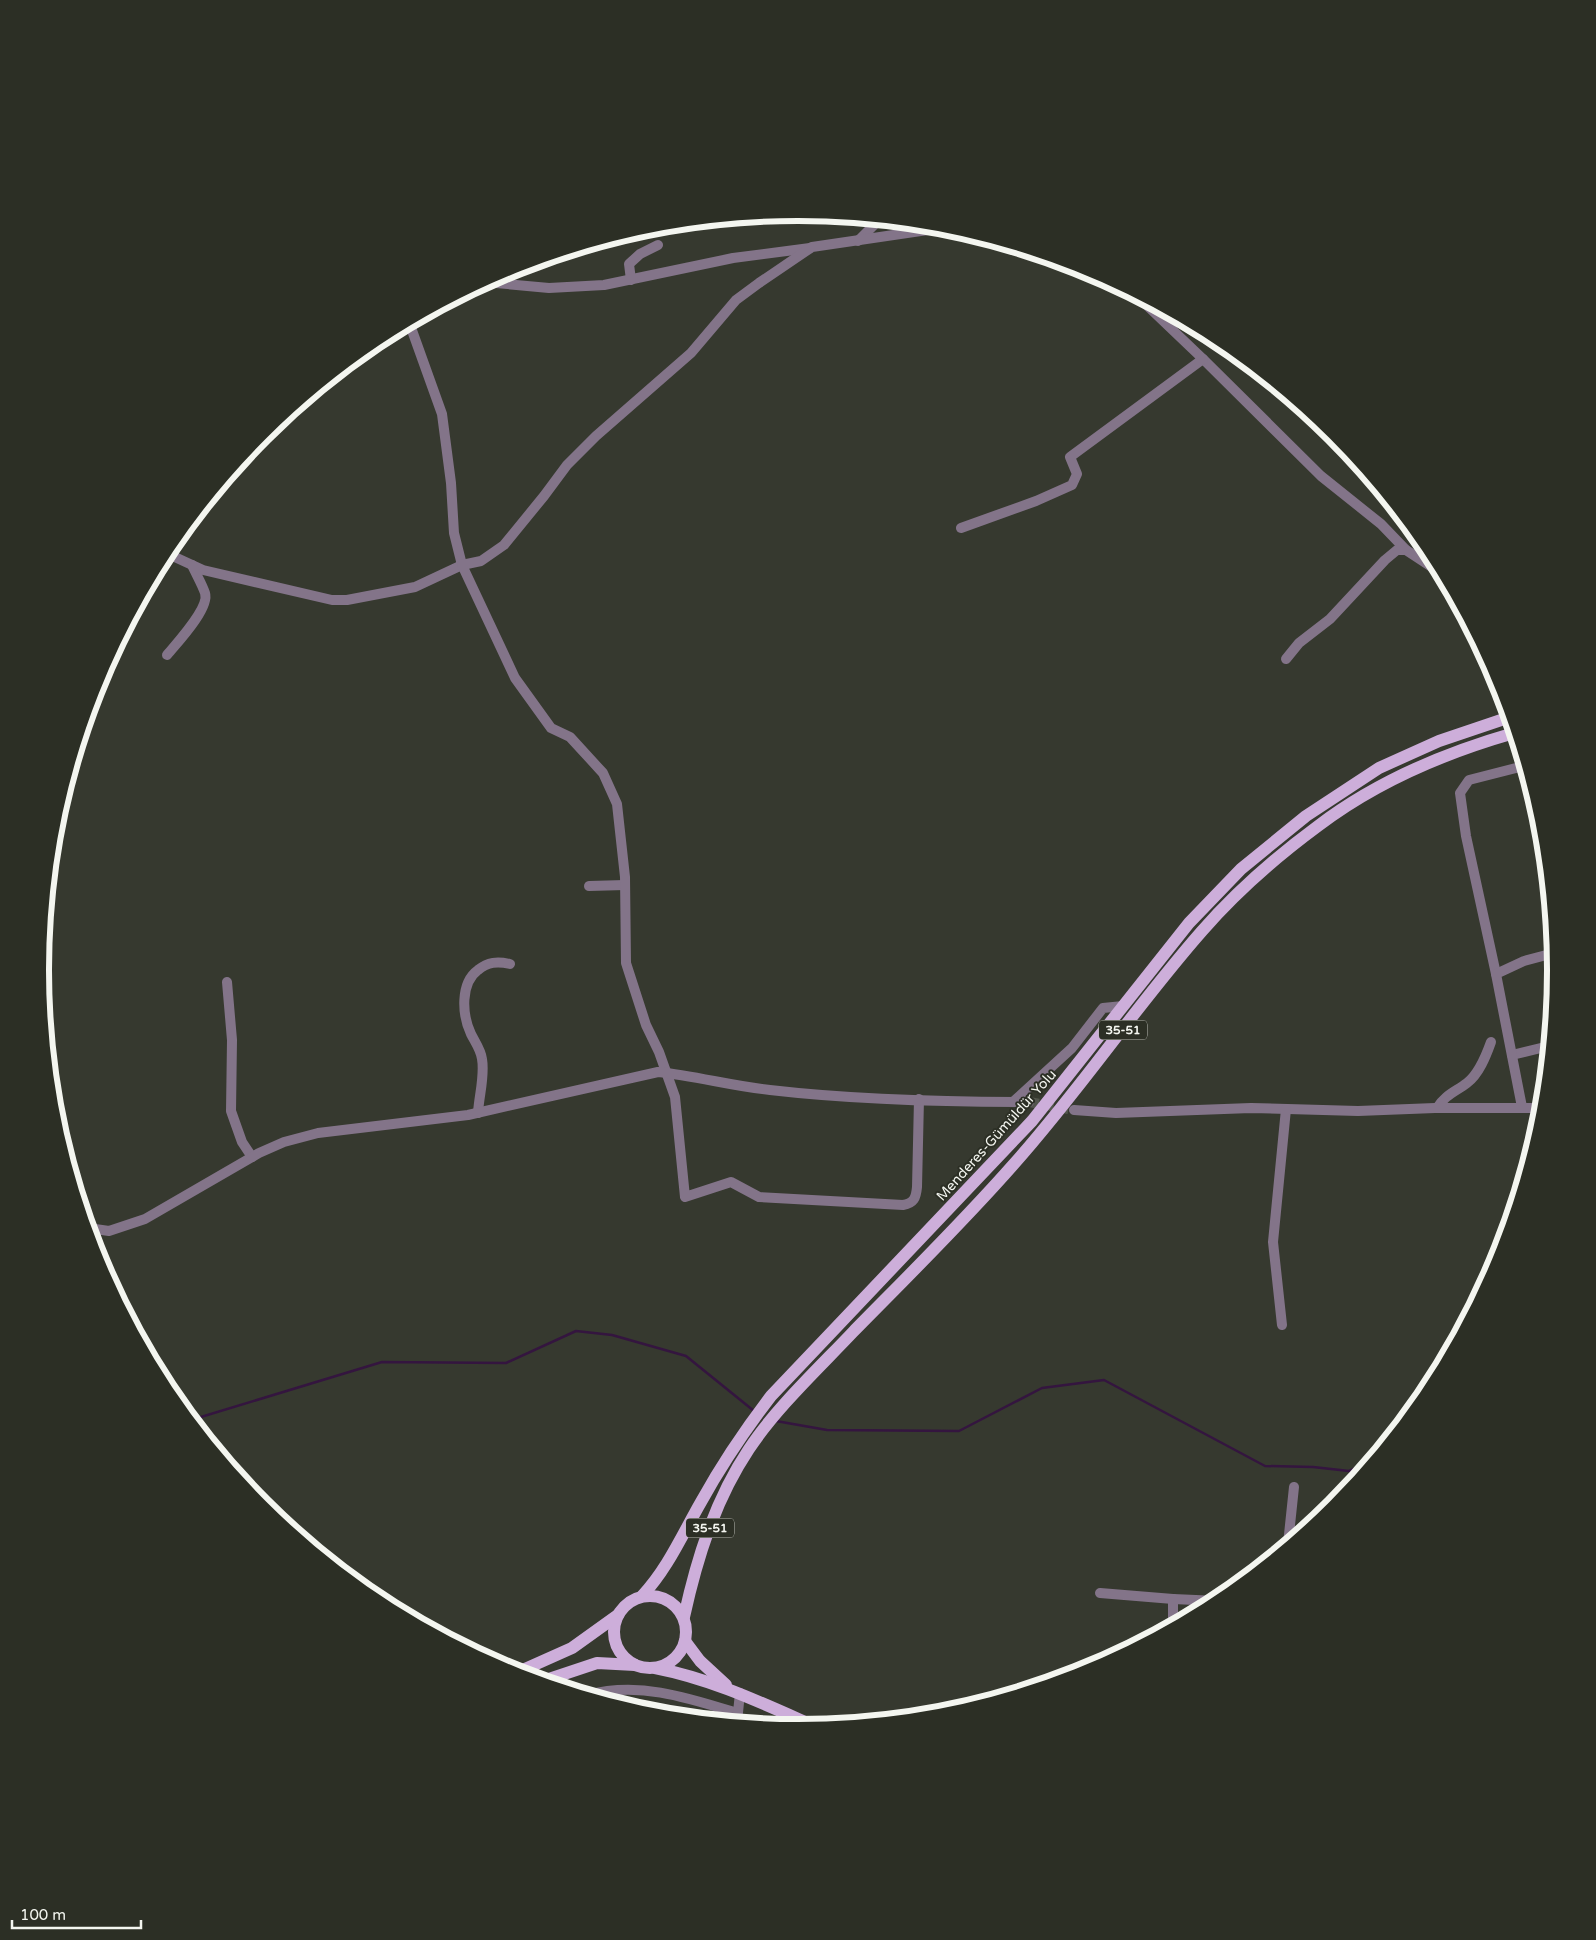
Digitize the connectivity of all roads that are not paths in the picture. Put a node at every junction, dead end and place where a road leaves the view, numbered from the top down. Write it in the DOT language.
graph roads {
  1 [pos="874,225"];
  2 [pos="920,231"];
  3 [pos="858,240"];
  4 [pos="658,245"];
  5 [pos="812,248"];
  6 [pos="631,280"];
  7 [pos="499,283"];
  8 [pos="1153,311"];
  9 [pos="411,328"];
  10 [pos="1202,358"];
  11 [pos="961,528"];
  12 [pos="1406,550"];
  13 [pos="173,556"];
  14 [pos="1427,564"];
  15 [pos="192,565"];
  16 [pos="462,565"];
  17 [pos="167,655"];
  18 [pos="1286,659"];
  19 [pos="1503,719"];
  20 [pos="1509,734"];
  21 [pos="1519,767"];
  22 [pos="589,886"];
  23 [pos="626,886"];
  24 [pos="1547,955"];
  25 [pos="510,964"];
  26 [pos="1496,974"];
  27 [pos="227,982"];
  28 [pos="1123,1006"];
  29 [pos="1491,1042"];
  30 [pos="1543,1047"];
  31 [pos="1512,1055"];
  32 [pos="668,1073"];
  33 [pos="919,1099"];
  34 [pos="1013,1102"];
  35 [pos="1030,1102"];
  36 [pos="1522,1107"];
  37 [pos="1438,1108"];
  38 [pos="1534,1108"];
  39 [pos="1286,1109"];
  40 [pos="1074,1110"];
  41 [pos="478,1113"];
  42 [pos="252,1157"];
  43 [pos="96,1229"];
  44 [pos="1282,1325"];
  45 [pos="1294,1487"];
  46 [pos="1289,1536"];
  47 [pos="1100,1593"];
  48 [pos="642,1596"];
  49 [pos="1173,1599"];
  50 [pos="1202,1600"];
  51 [pos="618,1615"];
  52 [pos="684,1617"];
  53 [pos="1173,1619"];
  54 [pos="686,1641"];
  55 [pos="636,1665"];
  56 [pos="527,1668"];
  57 [pos="654,1668"];
  58 [pos="553,1678"];
  59 [pos="736,1691"];
  60 [pos="601,1693"];
  61 [pos="732,1716"];
  62 [pos="737,1717"];
  63 [pos="798,1719"];
  1 -- 3 [label="street"];
  2 -- 3 [label="street"];
  3 -- 5 [label="street"];
  4 -- 6 [label="street"];
  5 -- 6 [label="street"];
  5 -- 16 [label="street"];
  6 -- 7 [label="street"];
  8 -- 10 [label="street"];
  9 -- 16 [label="street"];
  10 -- 11 [label="street"];
  10 -- 12 [label="street"];
  12 -- 14 [label="street"];
  12 -- 18 [label="street"];
  13 -- 15 [label="street"];
  15 -- 16 [label="street"];
  15 -- 17 [label="street"];
  16 -- 23 [label="street"];
  19 -- 28 [label="main road, Menderes-Gümüldür Yolu / 35-51"];
  20 -- 52 [label="main road, 35-51"];
  21 -- 26 [label="street"];
  22 -- 23 [label="street"];
  23 -- 32 [label="street"];
  24 -- 26 [label="street"];
  25 -- 41 [label="street"];
  26 -- 31 [label="street"];
  27 -- 42 [label="street"];
  28 -- 34 [label="street"];
  28 -- 48 [label="main road, Menderes-Gümüldür Yolu / 35-51"];
  29 -- 37 [label="street"];
  30 -- 31 [label="street"];
  31 -- 36 [label="street"];
  32 -- 33 [label="street"];
  32 -- 33 [label="street"];
  32 -- 41 [label="street"];
  33 -- 34 [label="street"];
  34 -- 35 [label="street"];
  36 -- 37 [label="street"];
  36 -- 38 [label="street"];
  37 -- 39 [label="street"];
  39 -- 40 [label="street"];
  39 -- 44 [label="street"];
  41 -- 42 [label="street"];
  42 -- 43 [label="street"];
  45 -- 46 [label="street"];
  47 -- 49 [label="street"];
  48 -- 51 [label="main road, 35-51"];
  48 -- 52 [label="main road"];
  49 -- 50 [label="street"];
  49 -- 53 [label="street"];
  51 -- 55 [label="main road"];
  51 -- 56 [label="main road, 35-51"];
  52 -- 54 [label="main road, 35-51"];
  54 -- 57 [label="main road"];
  54 -- 59 [label="main road"];
  55 -- 57 [label="main road"];
  55 -- 58 [label="main road"];
  57 -- 59 [label="main road"];
  59 -- 62 [label="street"];
  59 -- 63 [label="main road"];
  60 -- 61 [label="street"];
}
